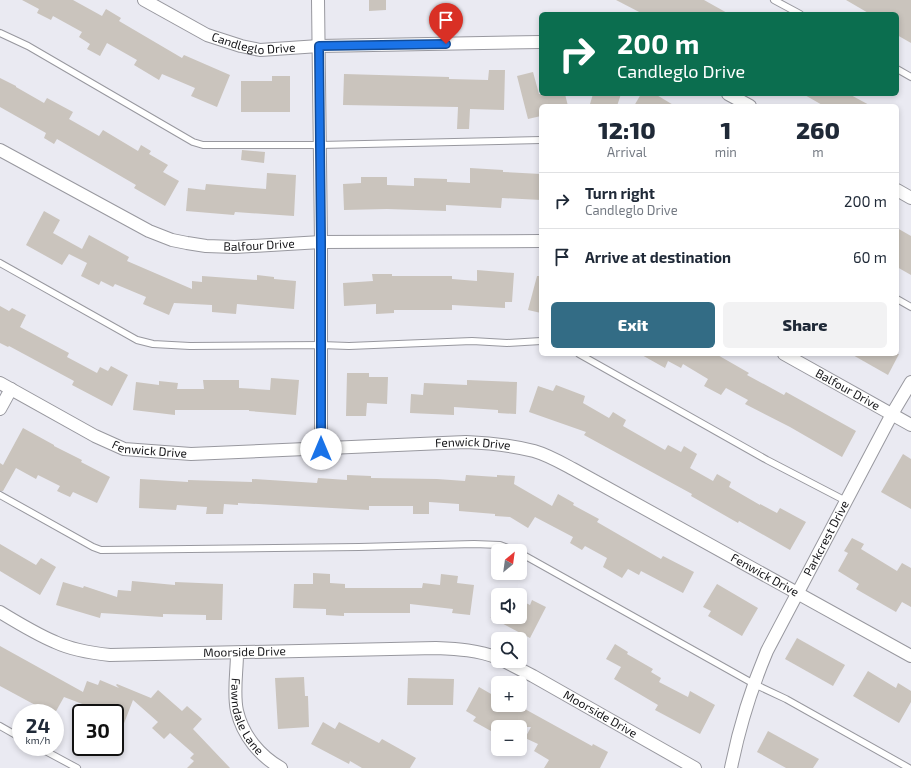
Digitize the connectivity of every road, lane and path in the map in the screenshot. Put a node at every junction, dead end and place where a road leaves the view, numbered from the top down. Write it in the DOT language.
graph roads {
  1 [pos="144,0"];
  2 [pos="318,0"];
  3 [pos="774,0"];
  4 [pos="796,12"];
  5 [pos="0,33"];
  6 [pos="539,42"];
  7 [pos="319,46"];
  8 [pos="899,70"];
  9 [pos="911,77"];
  10 [pos="732,96"];
  11 [pos="746,104"];
  12 [pos="539,140"];
  13 [pos="320,145"];
  14 [pos="0,150"];
  15 [pos="899,191"];
  16 [pos="911,198"];
  17 [pos="539,241"];
  18 [pos="321,242"];
  19 [pos="0,263"];
  20 [pos="899,300"];
  21 [pos="911,307"];
  22 [pos="539,341"];
  23 [pos="321,344"];
  24 [pos="583,356"];
  25 [pos="788,356"];
  26 [pos="911,382"];
  27 [pos="0,383"];
  28 [pos="11,389"];
  29 [pos="0,409"];
  30 [pos="892,414"];
  31 [pos="911,425"];
  32 [pos="321,449"];
  33 [pos="0,495"];
  34 [pos="846,501"];
  35 [pos="491,545"];
  36 [pos="527,557"];
  37 [pos="798,592"];
  38 [pos="0,612"];
  39 [pos="237,653"];
  40 [pos="491,656"];
  41 [pos="911,656"];
  42 [pos="518,668"];
  43 [pos="754,684"];
  44 [pos="0,726"];
  45 [pos="12,733"];
  46 [pos="55,756"];
  47 [pos="77,768"];
  48 [pos="281,768"];
  49 [pos="695,768"];
  50 [pos="731,768"];
  51 [pos="909,768"];
  1 -- 7 [label="street, Candleglo Drive"];
  2 -- 7 [label="street"];
  3 -- 4 [label="lane"];
  5 -- 13 [label="lane"];
  6 -- 7 [label="street, Candleglo Drive"];
  7 -- 13 [label="street"];
  8 -- 9 [label="lane"];
  10 -- 11 [label="street"];
  12 -- 13 [label="lane"];
  13 -- 18 [label="street"];
  14 -- 18 [label="street, Balfour Drive"];
  15 -- 16 [label="street"];
  17 -- 18 [label="street, Balfour Drive"];
  18 -- 23 [label="street"];
  19 -- 23 [label="lane"];
  20 -- 21 [label="lane"];
  22 -- 23 [label="lane"];
  23 -- 32 [label="street"];
  24 -- 34 [label="lane"];
  25 -- 30 [label="street, Balfour Drive"];
  26 -- 30 [label="street, Parkcrest Drive"];
  27 -- 28 [label="street, Fenwick Drive"];
  28 -- 29 [label="street"];
  28 -- 32 [label="street, Fenwick Drive"];
  30 -- 31 [label="street, Balfour Drive"];
  30 -- 34 [label="street, Parkcrest Drive"];
  32 -- 37 [label="street, Fenwick Drive"];
  33 -- 35 [label="lane"];
  34 -- 37 [label="street, Parkcrest Drive"];
  36 -- 43 [label="lane"];
  37 -- 41 [label="street, Fenwick Drive"];
  37 -- 43 [label="street, Parkcrest Drive"];
  38 -- 39 [label="street, Moorside Drive"];
  39 -- 40 [label="street, Moorside Drive"];
  39 -- 48 [label="street, Fawndale Lane"];
  42 -- 49 [label="street, Moorside Drive"];
  43 -- 50 [label="street, Parkcrest Drive"];
  43 -- 51 [label="lane"];
  44 -- 45 [label="lane"];
  46 -- 47 [label="lane"];
}
